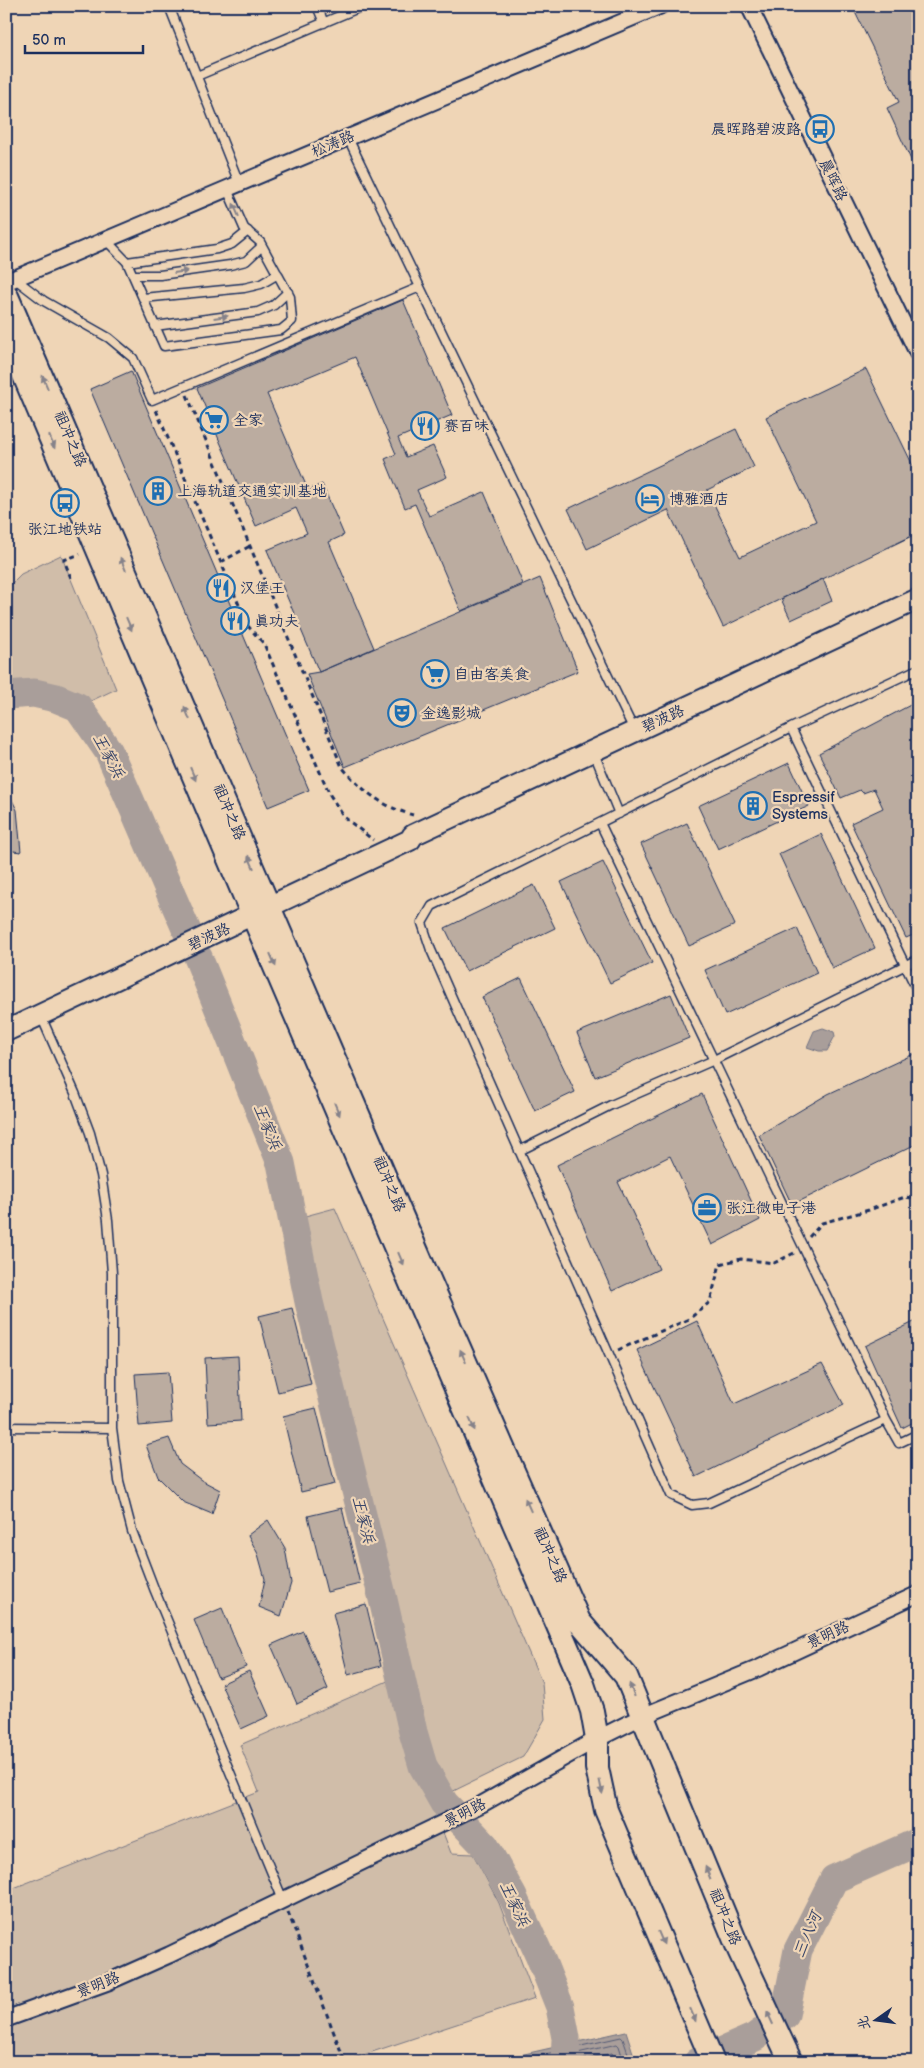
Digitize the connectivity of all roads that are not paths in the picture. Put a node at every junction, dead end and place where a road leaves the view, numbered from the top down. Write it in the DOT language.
graph roads {
  1 [pos="169,6"];
  2 [pos="317,6"];
  3 [pos="363,6"];
  4 [pos="660,6"];
  5 [pos="749,6"];
  6 [pos="324,23"];
  7 [pos="197,76"];
  8 [pos="348,138"];
  9 [pos="233,186"];
  10 [pos="248,231"];
  11 [pos="106,240"];
  12 [pos="262,246"];
  13 [pos="128,262"];
  14 [pos="278,274"];
  15 [pos="132,275"];
  16 [pos="9,285"];
  17 [pos="420,287"];
  18 [pos="288,292"];
  19 [pos="143,298"];
  20 [pos="155,326"];
  21 [pos="6,333"];
  22 [pos="918,354"];
  23 [pos="918,599"];
  24 [pos="918,607"];
  25 [pos="918,669"];
  26 [pos="791,728"];
  27 [pos="637,736"];
  28 [pos="596,758"];
  29 [pos="619,814"];
  30 [pos="600,823"];
  31 [pos="410,840"];
  32 [pos="262,911"];
  33 [pos="918,959"];
  34 [pos="905,966"];
  35 [pos="918,992"];
  36 [pos="41,1014"];
  37 [pos="6,1031"];
  38 [pos="714,1060"];
  39 [pos="519,1150"];
  40 [pos="886,1420"];
  41 [pos="6,1427"];
  42 [pos="112,1428"];
  43 [pos="918,1434"];
  44 [pos="918,1594"];
  45 [pos="643,1716"];
  46 [pos="597,1739"];
  47 [pos="283,1900"];
  48 [pos="6,2020"];
  49 [pos="713,2062"];
  50 [pos="791,2062"];
  1 -- 7 [label="lane"];
  2 -- 6 [label="lane"];
  3 -- 6 [label="lane"];
  4 -- 8 [label="street, 松涛路"];
  5 -- 22 [label="street, 晨晖路"];
  6 -- 7 [label="lane"];
  7 -- 9 [label="lane"];
  8 -- 9 [label="street, 松涛路"];
  8 -- 17 [label="lane"];
  10 -- 9 [label="lane, one-way"];
  9 -- 11 [label="street, 松涛路"];
  10 -- 12 [label="lane"];
  10 -- 13 [label="lane"];
  11 -- 13 [label="lane"];
  11 -- 16 [label="street, 松涛路"];
  12 -- 14 [label="lane"];
  15 -- 12 [label="lane, one-way"];
  13 -- 15 [label="lane"];
  14 -- 18 [label="lane"];
  14 -- 19 [label="lane"];
  15 -- 19 [label="lane"];
  16 -- 17 [label="lane"];
  32 -- 16 [label="main road, 祖冲之路, one-way"];
  17 -- 27 [label="lane"];
  20 -- 18 [label="lane, one-way"];
  18 -- 20 [label="lane"];
  19 -- 20 [label="lane"];
  21 -- 32 [label="main road, 祖冲之路, one-way"];
  23 -- 27 [label="street, 碧波路"];
  24 -- 27 [label="street, 碧波路"];
  25 -- 26 [label="lane"];
  26 -- 29 [label="lane"];
  26 -- 34 [label="lane"];
  27 -- 28 [label="street, 碧波路"];
  27 -- 31 [label="street, 碧波路"];
  28 -- 29 [label="lane"];
  28 -- 31 [label="street, 碧波路"];
  29 -- 30 [label="lane"];
  30 -- 38 [label="lane"];
  30 -- 39 [label="lane"];
  31 -- 32 [label="street, 碧波路"];
  32 -- 36 [label="street, 碧波路"];
  45 -- 32 [label="main road, 祖冲之路, one-way"];
  32 -- 46 [label="main road, 祖冲之路, one-way"];
  33 -- 34 [label="lane"];
  34 -- 35 [label="lane"];
  34 -- 38 [label="lane"];
  36 -- 37 [label="street, 碧波路"];
  36 -- 42 [label="lane"];
  38 -- 39 [label="lane"];
  38 -- 40 [label="lane"];
  39 -- 40 [label="lane"];
  40 -- 43 [label="lane"];
  41 -- 42 [label="lane"];
  42 -- 47 [label="lane"];
  44 -- 45 [label="street, 景明路"];
  45 -- 46 [label="street, 景明路"];
  50 -- 45 [label="main road, 祖冲之路, one-way"];
  46 -- 47 [label="street, 景明路"];
  46 -- 49 [label="main road, 祖冲之路, one-way"];
  47 -- 48 [label="street, 景明路"];
}
